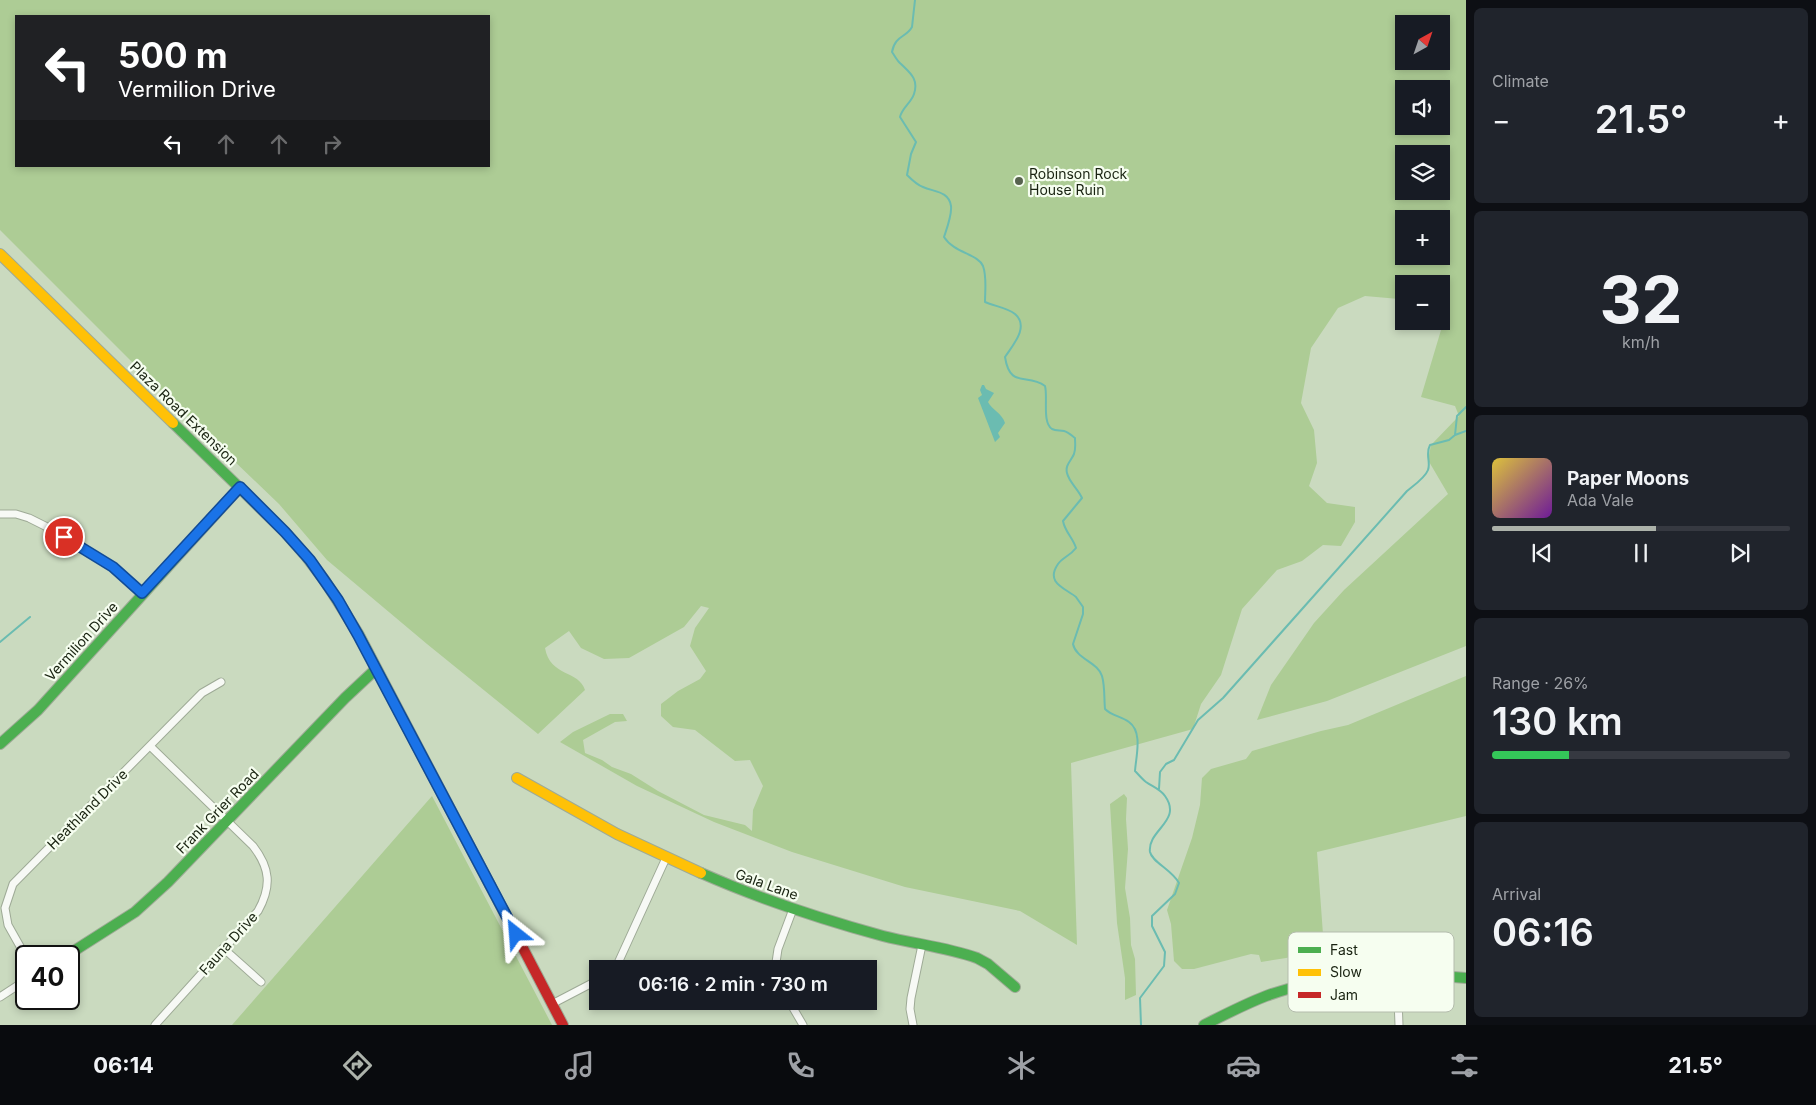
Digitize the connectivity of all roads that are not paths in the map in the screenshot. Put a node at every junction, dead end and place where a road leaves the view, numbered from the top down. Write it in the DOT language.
graph roads {
  1 [pos="0,254"];
  2 [pos="240,487"];
  3 [pos="0,514"];
  4 [pos="142,593"];
  5 [pos="376,669"];
  6 [pos="221,682"];
  7 [pos="0,744"];
  8 [pos="150,746"];
  9 [pos="517,778"];
  10 [pos="227,820"];
  11 [pos="666,858"];
  12 [pos="793,909"];
  13 [pos="19,945"];
  14 [pos="922,946"];
  15 [pos="80,947"];
  16 [pos="223,948"];
  17 [pos="619,960"];
  18 [pos="777,960"];
  19 [pos="261,982"];
  20 [pos="589,985"];
  21 [pos="15,987"];
  22 [pos="1015,987"];
  23 [pos="1288,989"];
  24 [pos="0,997"];
  25 [pos="552,1004"];
  26 [pos="794,1010"];
  27 [pos="1398,1012"];
  28 [pos="155,1025"];
  29 [pos="563,1025"];
  30 [pos="803,1025"];
  31 [pos="914,1025"];
  32 [pos="1204,1025"];
  33 [pos="1398,1025"];
  1 -- 2 [label="street, Plaza Road Extension"];
  2 -- 4 [label="street, Vermilion Drive"];
  2 -- 5 [label="street, Plaza Road Extension"];
  3 -- 4 [label="street"];
  4 -- 7 [label="street, Vermilion Drive"];
  5 -- 10 [label="street, Frank Grier Road"];
  5 -- 25 [label="street, Plaza Road Extension"];
  6 -- 8 [label="street, Heathland Drive"];
  8 -- 10 [label="street, Fauna Drive"];
  8 -- 13 [label="street, Heathland Drive"];
  9 -- 11 [label="street, Gala Lane"];
  10 -- 15 [label="street, Frank Grier Road"];
  10 -- 16 [label="street, Fauna Drive"];
  11 -- 12 [label="street, Gala Lane"];
  11 -- 17 [label="street"];
  12 -- 14 [label="street, Gala Lane"];
  12 -- 18 [label="street"];
  14 -- 22 [label="street, Gala Lane"];
  14 -- 31 [label="street"];
  16 -- 19 [label="street"];
  16 -- 28 [label="street, Fauna Drive"];
  20 -- 25 [label="street"];
  21 -- 24 [label="street"];
  23 -- 32 [label="street"];
  25 -- 29 [label="street, Plaza Road Extension"];
  26 -- 30 [label="street"];
  27 -- 33 [label="street"];
}
